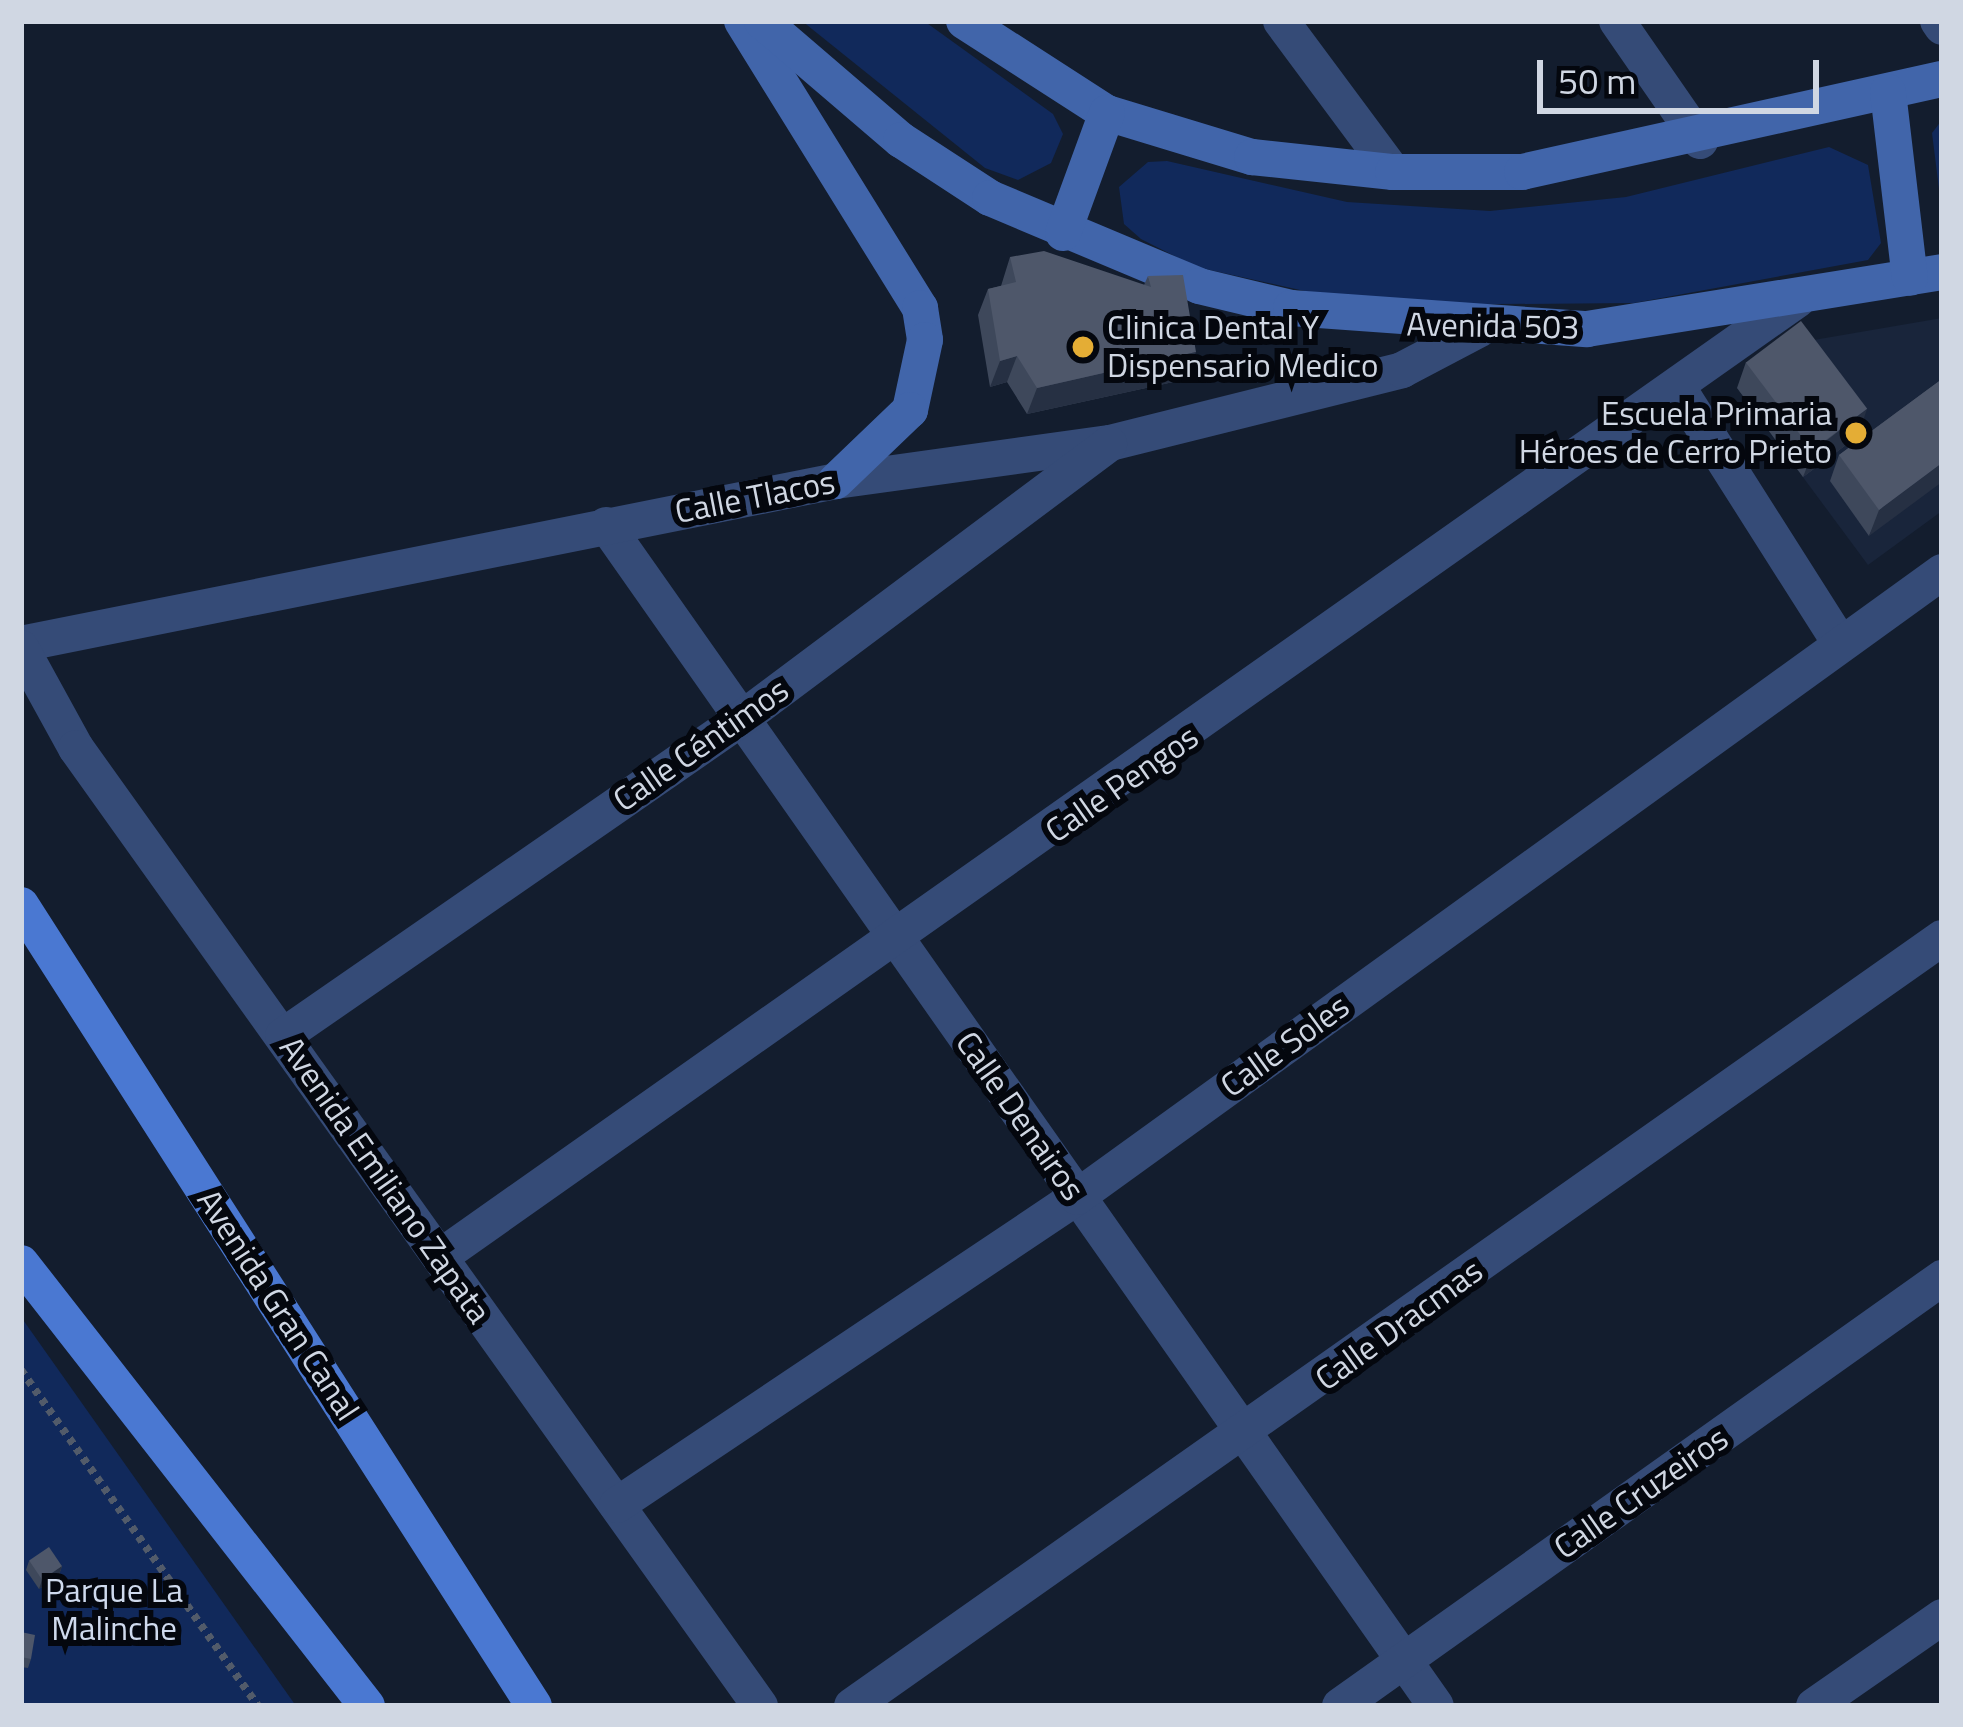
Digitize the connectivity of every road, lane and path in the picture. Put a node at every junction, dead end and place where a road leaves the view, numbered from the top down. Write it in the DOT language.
graph roads {
  1 [pos="742,21"];
  2 [pos="762,21"];
  3 [pos="964,21"];
  4 [pos="1281,21"];
  5 [pos="1617,21"];
  6 [pos="1942,80"];
  7 [pos="1888,92"];
  8 [pos="1107,113"];
  9 [pos="1700,141"];
  10 [pos="1393,172"];
  11 [pos="1063,232"];
  12 [pos="1926,275"];
  13 [pos="1797,300"];
  14 [pos="1480,329"];
  15 [pos="1680,391"];
  16 [pos="1110,443"];
  17 [pos="836,481"];
  18 [pos="607,525"];
  19 [pos="1942,572"];
  20 [pos="1840,643"];
  21 [pos="21,646"];
  22 [pos="744,717"];
  23 [pos="21,904"];
  24 [pos="1942,938"];
  25 [pos="897,943"];
  26 [pos="283,1036"];
  27 [pos="1077,1197"];
  28 [pos="440,1257"];
  29 [pos="21,1263"];
  30 [pos="1942,1278"];
  31 [pos="21,1370"];
  32 [pos="1249,1433"];
  33 [pos="617,1505"];
  34 [pos="1942,1617"];
  35 [pos="1404,1661"];
  36 [pos="258,1706"];
  37 [pos="367,1706"];
  38 [pos="534,1706"];
  39 [pos="760,1706"];
  40 [pos="852,1706"];
  41 [pos="1340,1706"];
  42 [pos="1436,1706"];
  43 [pos="1814,1706"];
  1 -- 17 [label="street"];
  2 -- 11 [label="street, Avenida 503"];
  3 -- 8 [label="street"];
  4 -- 10 [label="street"];
  5 -- 9 [label="street"];
  6 -- 7 [label="street"];
  7 -- 9 [label="street"];
  7 -- 12 [label="street"];
  8 -- 10 [label="street"];
  8 -- 11 [label="street"];
  9 -- 10 [label="street"];
  11 -- 14 [label="street, Avenida 503"];
  12 -- 13 [label="street, Avenida 503"];
  13 -- 14 [label="street, Avenida 503"];
  13 -- 15 [label="street, Calle Pengos"];
  14 -- 16 [label="street, Calle Tlacos"];
  15 -- 20 [label="street"];
  15 -- 25 [label="street, Calle Pengos"];
  16 -- 17 [label="street, Calle Tlacos"];
  16 -- 22 [label="street, Calle Céntimos"];
  17 -- 18 [label="street, Calle Tlacos"];
  18 -- 21 [label="street, Calle Tlacos"];
  18 -- 22 [label="street, Calle Denairos"];
  19 -- 20 [label="street, Calle Soles"];
  20 -- 27 [label="street, Calle Soles"];
  21 -- 26 [label="street, Avenida Emiliano Zapata"];
  22 -- 25 [label="street, Calle Denairos"];
  22 -- 26 [label="street, Calle Céntimos"];
  23 -- 38 [label="main road, Avenida Gran Canal"];
  24 -- 32 [label="street, Calle Dracmas"];
  25 -- 27 [label="street, Calle Denairos"];
  25 -- 28 [label="street, Calle Pengos"];
  26 -- 28 [label="street, Avenida Emiliano Zapata"];
  27 -- 32 [label="street, Calle Denairos"];
  27 -- 33 [label="street, Calle Soles"];
  28 -- 33 [label="street, Avenida Emiliano Zapata"];
  29 -- 37 [label="main road"];
  30 -- 35 [label="street, Calle Cruzeiros"];
  31 -- 36 [label="path"];
  32 -- 35 [label="street, Calle Denairos"];
  32 -- 40 [label="street, Calle Dracmas"];
  33 -- 39 [label="street, Avenida Emiliano Zapata"];
  34 -- 43 [label="street"];
  35 -- 41 [label="street, Calle Cruzeiros"];
  35 -- 42 [label="street, Calle Denairos"];
}
